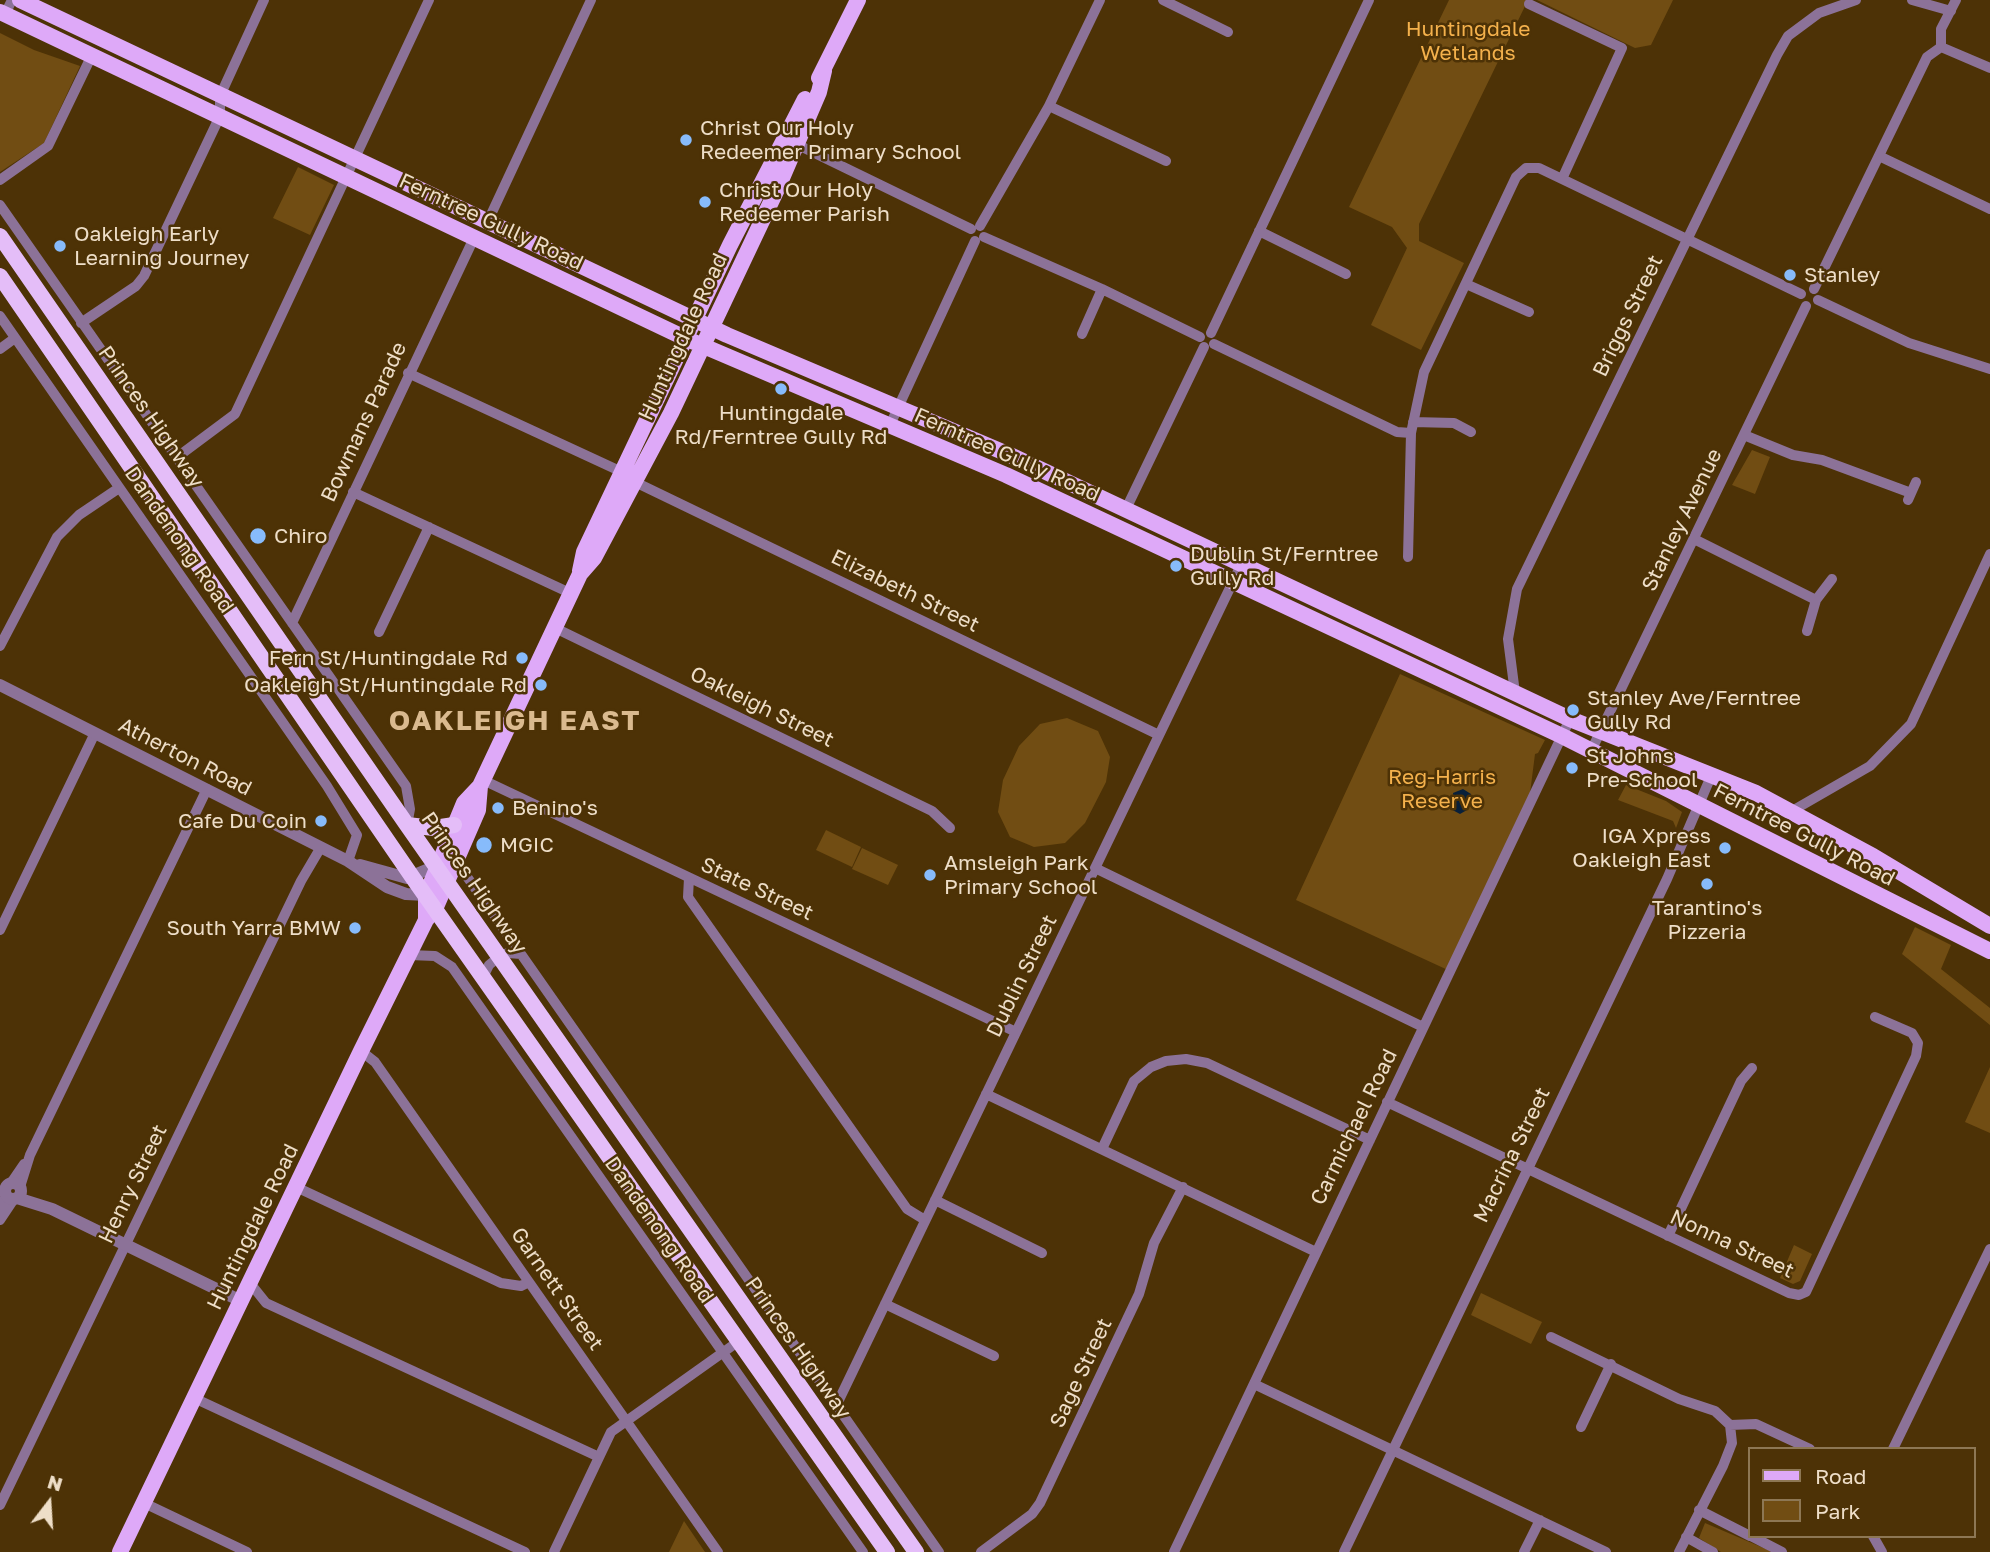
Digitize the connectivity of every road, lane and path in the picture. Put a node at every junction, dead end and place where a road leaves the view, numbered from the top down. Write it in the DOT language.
graph roads {
  1 [pos="20,0"];
  2 [pos="264,0"];
  3 [pos="429,0"];
  4 [pos="591,0"];
  5 [pos="858,0"];
  6 [pos="1100,0"];
  7 [pos="1163,0"];
  8 [pos="1369,0"];
  9 [pos="1856,0"];
  10 [pos="1912,0"];
  11 [pos="1956,0"];
  12 [pos="1529,4"];
  13 [pos="6,9"];
  14 [pos="1951,11"];
  15 [pos="1228,32"];
  16 [pos="1941,47"];
  17 [pos="92,55"];
  18 [pos="1990,68"];
  19 [pos="220,96"];
  20 [pos="1049,106"];
  21 [pos="220,116"];
  22 [pos="791,141"];
  23 [pos="1879,156"];
  24 [pos="355,160"];
  25 [pos="1166,161"];
  26 [pos="349,177"];
  27 [pos="1562,179"];
  28 [pos="0,180"];
  29 [pos="0,205"];
  30 [pos="1990,209"];
  31 [pos="488,221"];
  32 [pos="1259,231"];
  33 [pos="978,233"];
  34 [pos="0,236"];
  35 [pos="474,238"];
  36 [pos="1686,241"];
  37 [pos="1346,274"];
  38 [pos="0,276"];
  39 [pos="1466,284"];
  40 [pos="1102,289"];
  41 [pos="1814,289"];
  42 [pos="1801,295"];
  43 [pos="1818,300"];
  44 [pos="1806,306"];
  45 [pos="1529,312"];
  46 [pos="0,316"];
  47 [pos="695,320"];
  48 [pos="81,323"];
  49 [pos="711,327"];
  50 [pos="1082,334"];
  51 [pos="15,338"];
  52 [pos="687,339"];
  53 [pos="1207,340"];
  54 [pos="702,346"];
  55 [pos="0,349"];
  56 [pos="1990,369"];
  57 [pos="408,373"];
  58 [pos="898,408"];
  59 [pos="1413,422"];
  60 [pos="890,425"];
  61 [pos="1471,432"];
  62 [pos="1411,433"];
  63 [pos="1744,435"];
  64 [pos="176,458"];
  65 [pos="629,477"];
  66 [pos="1916,482"];
  67 [pos="119,488"];
  68 [pos="353,492"];
  69 [pos="1125,511"];
  70 [pos="429,527"];
  71 [pos="1694,539"];
  72 [pos="1990,554"];
  73 [pos="1408,557"];
  74 [pos="1241,565"];
  75 [pos="1832,579"];
  76 [pos="1234,582"];
  77 [pos="570,593"];
  78 [pos="1816,600"];
  79 [pos="292,623"];
  80 [pos="553,627"];
  81 [pos="1807,631"];
  82 [pos="379,632"];
  83 [pos="0,646"];
  84 [pos="0,685"];
  85 [pos="1515,693"];
  86 [pos="1570,719"];
  87 [pos="1600,732"];
  88 [pos="95,733"];
  89 [pos="1159,736"];
  90 [pos="1562,736"];
  91 [pos="1591,751"];
  92 [pos="1712,774"];
  93 [pos="482,783"];
  94 [pos="327,786"];
  95 [pos="206,789"];
  96 [pos="356,794"];
  97 [pos="1699,805"];
  98 [pos="1792,811"];
  99 [pos="407,825"];
  100 [pos="454,825"];
  101 [pos="950,828"];
  102 [pos="318,846"];
  103 [pos="456,861"];
  104 [pos="350,862"];
  105 [pos="436,866"];
  106 [pos="1095,868"];
  107 [pos="413,878"];
  108 [pos="690,878"];
  109 [pos="447,882"];
  110 [pos="429,908"];
  111 [pos="1990,926"];
  112 [pos="0,930"];
  113 [pos="1990,951"];
  114 [pos="521,954"];
  115 [pos="409,955"];
  116 [pos="500,956"];
  117 [pos="483,977"];
  118 [pos="1875,1017"];
  119 [pos="1423,1027"];
  120 [pos="1016,1032"];
  121 [pos="361,1051"];
  122 [pos="1752,1068"];
  123 [pos="986,1094"];
  124 [pos="1387,1102"];
  125 [pos="1370,1140"];
  126 [pos="1102,1149"];
  127 [pos="1527,1169"];
  128 [pos="296,1187"];
  129 [pos="1182,1187"];
  130 [pos="10,1189"];
  131 [pos="935,1200"];
  132 [pos="0,1214"];
  133 [pos="0,1220"];
  134 [pos="925,1220"];
  135 [pos="1668,1236"];
  136 [pos="125,1244"];
  137 [pos="724,1244"];
  138 [pos="1990,1249"];
  139 [pos="1042,1252"];
  140 [pos="1316,1252"];
  141 [pos="707,1255"];
  142 [pos="529,1282"];
  143 [pos="250,1283"];
  144 [pos="241,1301"];
  145 [pos="884,1304"];
  146 [pos="1551,1337"];
  147 [pos="739,1341"];
  148 [pos="723,1353"];
  149 [pos="993,1356"];
  150 [pos="1611,1364"];
  151 [pos="1254,1384"];
  152 [pos="194,1398"];
  153 [pos="837,1404"];
  154 [pos="626,1421"];
  155 [pos="1730,1425"];
  156 [pos="1581,1427"];
  157 [pos="1806,1447"];
  158 [pos="1894,1447"];
  159 [pos="1394,1451"];
  160 [pos="599,1457"];
  161 [pos="144,1503"];
  162 [pos="0,1505"];
  163 [pos="1699,1510"];
  164 [pos="1540,1520"];
  165 [pos="1748,1534"];
  166 [pos="1686,1537"];
  167 [pos="1755,1538"];
  168 [pos="120,1552"];
  169 [pos="247,1552"];
  170 [pos="525,1552"];
  171 [pos="554,1552"];
  172 [pos="718,1552"];
  173 [pos="863,1552"];
  174 [pos="887,1552"];
  175 [pos="916,1552"];
  176 [pos="939,1552"];
  177 [pos="981,1552"];
  178 [pos="1174,1552"];
  179 [pos="1344,1552"];
  180 [pos="1524,1552"];
  181 [pos="1606,1552"];
  182 [pos="1679,1552"];
  183 [pos="1713,1552"];
  184 [pos="1782,1552"];
  1 -- 19 [label="main road, Ferntree Gully Road"];
  2 -- 19 [label="street"];
  3 -- 24 [label="street"];
  4 -- 31 [label="street"];
  5 -- 22 [label="main road, Huntingdale Road"];
  6 -- 20 [label="street"];
  7 -- 15 [label="street"];
  8 -- 32 [label="street"];
  9 -- 36 [label="street, Briggs Street"];
  10 -- 14 [label="street"];
  11 -- 14 [label="street"];
  12 -- 27 [label="street"];
  13 -- 17 [label="main road, Ferntree Gully Road"];
  14 -- 16 [label="street"];
  16 -- 18 [label="street"];
  16 -- 23 [label="street"];
  17 -- 21 [label="main road, Ferntree Gully Road"];
  17 -- 28 [label="street"];
  19 -- 21 [label="street"];
  19 -- 24 [label="main road, Ferntree Gully Road"];
  20 -- 25 [label="street"];
  20 -- 33 [label="street"];
  21 -- 26 [label="main road, Ferntree Gully Road"];
  21 -- 48 [label="street"];
  22 -- 33 [label="street"];
  22 -- 47 [label="main road, Huntingdale Road"];
  22 -- 49 [label="main road, Huntingdale Road"];
  23 -- 30 [label="street"];
  23 -- 41 [label="street"];
  24 -- 26 [label="street"];
  24 -- 31 [label="main road, Ferntree Gully Road"];
  26 -- 35 [label="main road, Ferntree Gully Road"];
  26 -- 64 [label="street"];
  27 -- 36 [label="street"];
  27 -- 39 [label="street"];
  29 -- 48 [label="street, Dandenong Road"];
  31 -- 47 [label="main road, Ferntree Gully Road"];
  32 -- 37 [label="street"];
  32 -- 53 [label="street"];
  33 -- 40 [label="street"];
  33 -- 58 [label="street"];
  34 -- 99 [label="highway, Princes Highway"];
  35 -- 52 [label="main road, Ferntree Gully Road"];
  35 -- 57 [label="street, Bowmans Parade"];
  36 -- 42 [label="street"];
  36 -- 85 [label="street, Briggs Street"];
  38 -- 96 [label="highway, Princes Highway"];
  39 -- 45 [label="street"];
  39 -- 59 [label="street"];
  40 -- 50 [label="street"];
  40 -- 53 [label="street"];
  41 -- 42 [label="street"];
  41 -- 43 [label="street"];
  42 -- 44 [label="street"];
  43 -- 44 [label="street"];
  43 -- 56 [label="street"];
  44 -- 63 [label="street, Stanley Avenue"];
  46 -- 51 [label="street, Dandenong Road"];
  47 -- 49 [label="main road, Ferntree Gully Road"];
  47 -- 52 [label="main road, Huntingdale Road"];
  48 -- 64 [label="street, Dandenong Road"];
  49 -- 54 [label="main road, Huntingdale Road"];
  49 -- 58 [label="main road, Ferntree Gully Road"];
  51 -- 55 [label="street"];
  51 -- 67 [label="street, Dandenong Road"];
  52 -- 54 [label="main road, Ferntree Gully Road"];
  52 -- 65 [label="main road, Huntingdale Road"];
  53 -- 62 [label="street"];
  53 -- 69 [label="street"];
  54 -- 60 [label="main road, Ferntree Gully Road"];
  54 -- 65 [label="main road, Huntingdale Road"];
  57 -- 65 [label="street, Elizabeth Street"];
  57 -- 68 [label="street, Bowmans Parade"];
  58 -- 60 [label="street"];
  58 -- 69 [label="main road, Ferntree Gully Road"];
  59 -- 61 [label="street"];
  59 -- 62 [label="street"];
  60 -- 76 [label="main road, Ferntree Gully Road"];
  62 -- 73 [label="street"];
  63 -- 66 [label="street"];
  63 -- 71 [label="street, Stanley Avenue"];
  64 -- 79 [label="street, Dandenong Road"];
  65 -- 77 [label="main road, Huntingdale Road"];
  65 -- 89 [label="street, Elizabeth Street"];
  67 -- 83 [label="street"];
  67 -- 94 [label="street, Dandenong Road"];
  68 -- 70 [label="street"];
  68 -- 79 [label="street, Bowmans Parade"];
  69 -- 74 [label="main road, Ferntree Gully Road"];
  70 -- 77 [label="street"];
  70 -- 82 [label="street"];
  71 -- 78 [label="street"];
  71 -- 87 [label="street, Stanley Avenue"];
  72 -- 98 [label="street"];
  74 -- 76 [label="street, Dublin Street"];
  74 -- 85 [label="main road, Ferntree Gully Road"];
  75 -- 78 [label="street"];
  76 -- 89 [label="street, Dublin Street"];
  76 -- 90 [label="main road, Ferntree Gully Road"];
  77 -- 80 [label="main road, Huntingdale Road"];
  78 -- 81 [label="street"];
  79 -- 99 [label="street, Dandenong Road"];
  80 -- 93 [label="main road, Huntingdale Road"];
  80 -- 101 [label="street, Oakleigh Street"];
  84 -- 88 [label="street, Atherton Road"];
  85 -- 86 [label="main road, Ferntree Gully Road"];
  86 -- 87 [label="main road, Ferntree Gully Road"];
  86 -- 90 [label="street, Carmichael Road"];
  87 -- 91 [label="street, Stanley Avenue"];
  87 -- 92 [label="main road, Ferntree Gully Road"];
  88 -- 95 [label="street, Atherton Road"];
  88 -- 112 [label="street"];
  89 -- 106 [label="street, Dublin Street"];
  90 -- 91 [label="main road, Ferntree Gully Road"];
  90 -- 119 [label="street, Carmichael Road"];
  91 -- 97 [label="main road, Ferntree Gully Road"];
  92 -- 97 [label="street, Macrina Street"];
  92 -- 98 [label="main road, Ferntree Gully Road"];
  93 -- 100 [label="main road, Huntingdale Road"];
  93 -- 103 [label="main road, Huntingdale Road"];
  93 -- 108 [label="street, State Street"];
  94 -- 96 [label="street"];
  94 -- 104 [label="street, Dandenong Road"];
  95 -- 102 [label="street, Atherton Road"];
  95 -- 130 [label="street"];
  96 -- 107 [label="highway, Princes Highway"];
  97 -- 113 [label="main road, Ferntree Gully Road"];
  97 -- 127 [label="street, Macrina Street"];
  98 -- 111 [label="main road, Ferntree Gully Road"];
  99 -- 100 [label="highway"];
  99 -- 105 [label="highway, Princes Highway"];
  100 -- 105 [label="main road, Huntingdale Road"];
  102 -- 104 [label="street, Atherton Road"];
  102 -- 136 [label="street, Henry Street"];
  103 -- 109 [label="main road, Huntingdale Road"];
  103 -- 114 [label="street"];
  104 -- 107 [label="street, Atherton Road"];
  104 -- 110 [label="street, Atherton Road"];
  105 -- 107 [label="street"];
  105 -- 109 [label="highway, Princes Highway"];
  105 -- 110 [label="main road, Huntingdale Road"];
  106 -- 119 [label="street"];
  106 -- 120 [label="street, Dublin Street"];
  107 -- 110 [label="highway, Princes Highway"];
  108 -- 120 [label="street, State Street"];
  108 -- 134 [label="street"];
  109 -- 110 [label="main road, Huntingdale Road"];
  109 -- 116 [label="highway, Princes Highway"];
  110 -- 115 [label="main road, Huntingdale Road"];
  110 -- 117 [label="highway, Princes Highway"];
  114 -- 116 [label="street"];
  114 -- 137 [label="street"];
  115 -- 121 [label="main road, Huntingdale Road"];
  115 -- 148 [label="street, Dandenong Road"];
  116 -- 117 [label="street"];
  116 -- 141 [label="highway, Princes Highway"];
  117 -- 147 [label="highway, Princes Highway"];
  118 -- 135 [label="street, Nonna Street"];
  119 -- 124 [label="street, Carmichael Road"];
  120 -- 123 [label="street, Dublin Street"];
  121 -- 128 [label="main road, Huntingdale Road"];
  121 -- 142 [label="street, Garnett Street"];
  122 -- 135 [label="street"];
  123 -- 126 [label="street"];
  123 -- 131 [label="street, Dublin Street"];
  124 -- 125 [label="street, Carmichael Road"];
  124 -- 127 [label="street, Nonna Street"];
  125 -- 126 [label="street"];
  125 -- 140 [label="street, Carmichael Road"];
  126 -- 129 [label="street"];
  127 -- 135 [label="street, Nonna Street"];
  127 -- 159 [label="street, Macrina Street"];
  128 -- 142 [label="street"];
  128 -- 143 [label="main road, Huntingdale Road"];
  129 -- 140 [label="street"];
  129 -- 177 [label="street, Sage Street"];
  130 -- 132 [label="street"];
  130 -- 133 [label="street"];
  130 -- 136 [label="street"];
  131 -- 134 [label="street, Dublin Street"];
  131 -- 139 [label="street"];
  134 -- 145 [label="street, Dublin Street"];
  136 -- 144 [label="street"];
  136 -- 162 [label="street, Henry Street"];
  137 -- 141 [label="street, Dandenong Road"];
  137 -- 153 [label="street"];
  138 -- 158 [label="street"];
  140 -- 151 [label="street, Carmichael Road"];
  141 -- 175 [label="highway, Princes Highway"];
  142 -- 154 [label="street, Garnett Street"];
  143 -- 144 [label="main road, Huntingdale Road"];
  143 -- 160 [label="street"];
  144 -- 152 [label="main road, Huntingdale Road"];
  145 -- 149 [label="street"];
  145 -- 153 [label="street, Dublin Street"];
  146 -- 150 [label="street"];
  147 -- 148 [label="street"];
  147 -- 174 [label="highway, Princes Highway"];
  148 -- 154 [label="street"];
  148 -- 173 [label="street, Dandenong Road"];
  150 -- 155 [label="street"];
  150 -- 156 [label="street"];
  151 -- 159 [label="street"];
  151 -- 178 [label="street, Carmichael Road"];
  152 -- 161 [label="main road, Huntingdale Road"];
  152 -- 170 [label="street"];
  153 -- 176 [label="street"];
  154 -- 160 [label="street"];
  154 -- 172 [label="street, Garnett Street"];
  155 -- 157 [label="street"];
  155 -- 163 [label="street"];
  159 -- 164 [label="street"];
  159 -- 179 [label="street, Macrina Street"];
  160 -- 171 [label="street"];
  161 -- 168 [label="main road, Huntingdale Road"];
  161 -- 169 [label="street"];
  163 -- 165 [label="street"];
  163 -- 166 [label="street"];
  164 -- 180 [label="street"];
  164 -- 181 [label="street"];
  166 -- 182 [label="street"];
  166 -- 183 [label="street"];
  167 -- 184 [label="street"];
}
